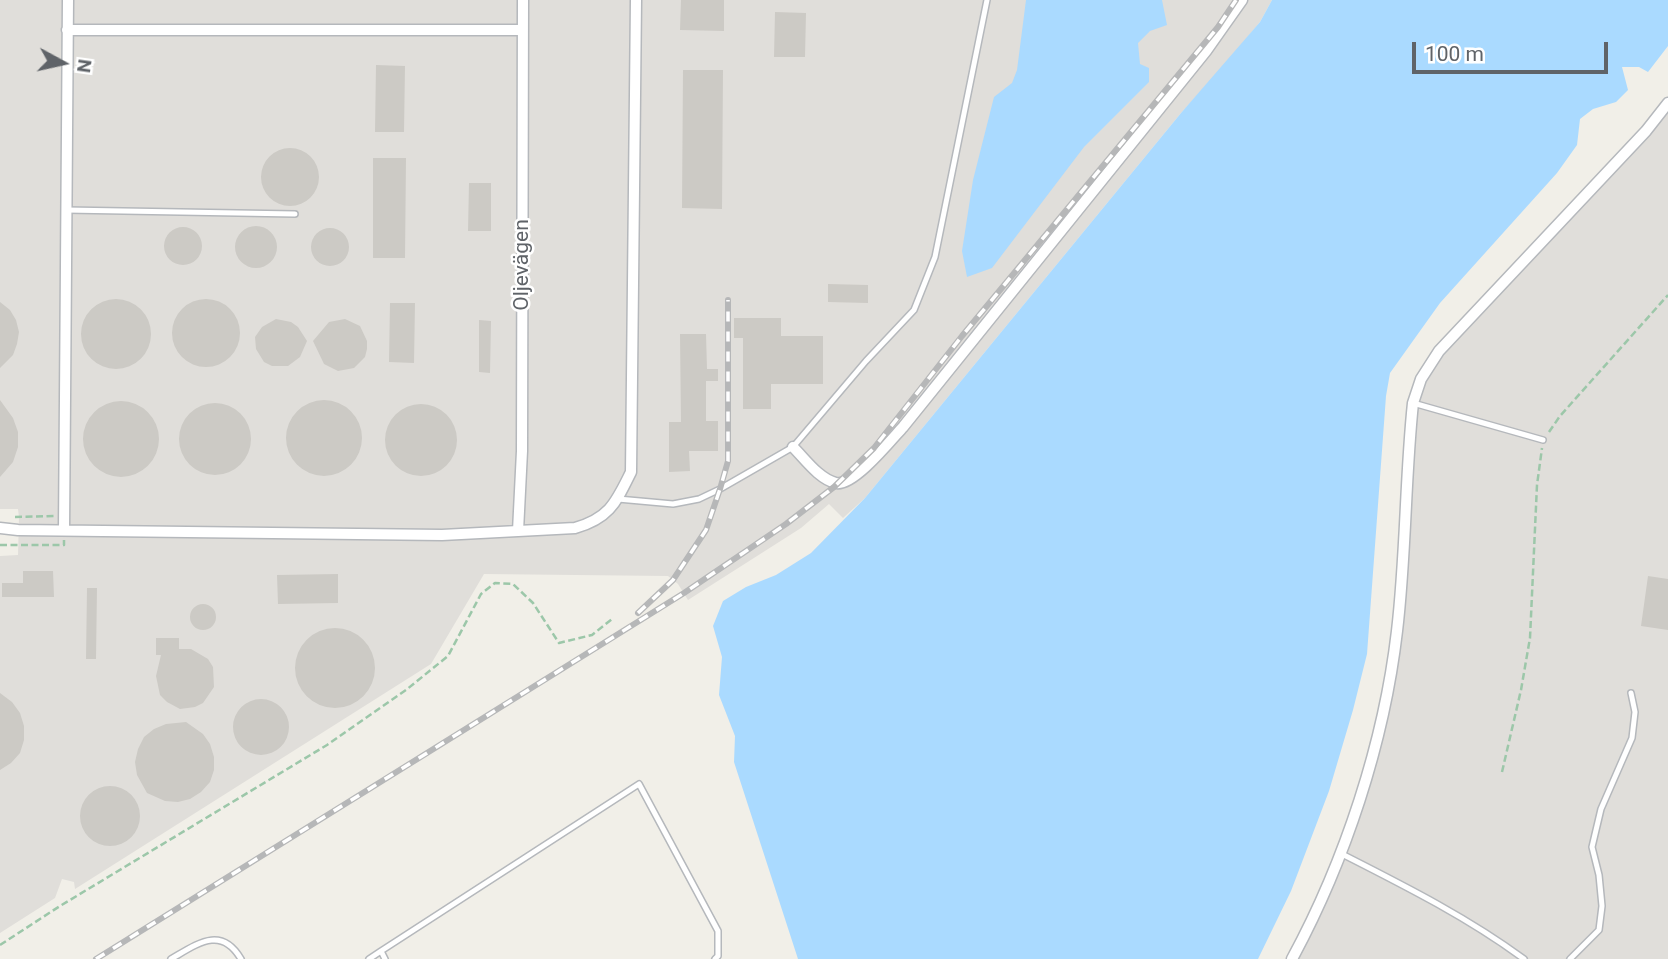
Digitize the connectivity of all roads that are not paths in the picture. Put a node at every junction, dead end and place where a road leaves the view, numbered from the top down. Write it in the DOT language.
graph roads {
  1 [pos="68,0"];
  2 [pos="523,0"];
  3 [pos="636,0"];
  4 [pos="987,0"];
  5 [pos="1242,0"];
  6 [pos="67,30"];
  7 [pos="523,30"];
  8 [pos="1668,103"];
  9 [pos="66,210"];
  10 [pos="295,214"];
  11 [pos="1413,403"];
  12 [pos="1543,440"];
  13 [pos="793,447"];
  14 [pos="618,499"];
  15 [pos="0,530"];
  16 [pos="64,530"];
  17 [pos="518,531"];
  18 [pos="1631,692"];
  19 [pos="1340,853"];
  20 [pos="381,951"];
  21 [pos="172,959"];
  22 [pos="242,959"];
  23 [pos="369,959"];
  24 [pos="385,959"];
  25 [pos="715,959"];
  26 [pos="1292,959"];
  27 [pos="1524,959"];
  28 [pos="1570,959"];
  1 -- 6 [label="street"];
  2 -- 7 [label="street, Oljevägen"];
  3 -- 14 [label="street"];
  4 -- 13 [label="lane"];
  5 -- 13 [label="street"];
  6 -- 7 [label="street"];
  6 -- 9 [label="street"];
  7 -- 17 [label="street, Oljevägen"];
  8 -- 11 [label="street"];
  9 -- 10 [label="lane"];
  9 -- 16 [label="street"];
  11 -- 12 [label="lane"];
  11 -- 19 [label="street"];
  13 -- 14 [label="lane"];
  14 -- 17 [label="street"];
  15 -- 16 [label="street"];
  16 -- 17 [label="street"];
  18 -- 28 [label="lane"];
  19 -- 26 [label="street"];
  19 -- 27 [label="lane"];
  20 -- 23 [label="lane"];
  20 -- 24 [label="lane"];
  20 -- 25 [label="lane"];
  21 -- 22 [label="lane"];
}
